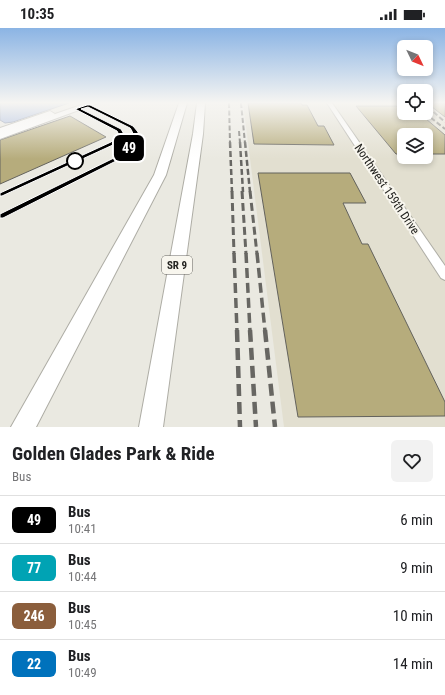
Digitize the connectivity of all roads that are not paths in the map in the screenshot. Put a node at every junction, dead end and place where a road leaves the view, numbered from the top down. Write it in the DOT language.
graph roads {
  1 [pos="28,122"];
  2 [pos="39,122"];
  3 [pos="177,122"];
  4 [pos="198,122"];
  5 [pos="342,122"];
  6 [pos="0,131"];
  7 [pos="0,136"];
  8 [pos="445,275"];
  9 [pos="23,427"];
  10 [pos="151,427"];
  1 -- 6 [label="highway"];
  2 -- 7 [label="main road"];
  3 -- 9 [label="main road"];
  4 -- 10 [label="main road, SR 9"];
  5 -- 8 [label="street, Northwest 159th Drive"];
}
